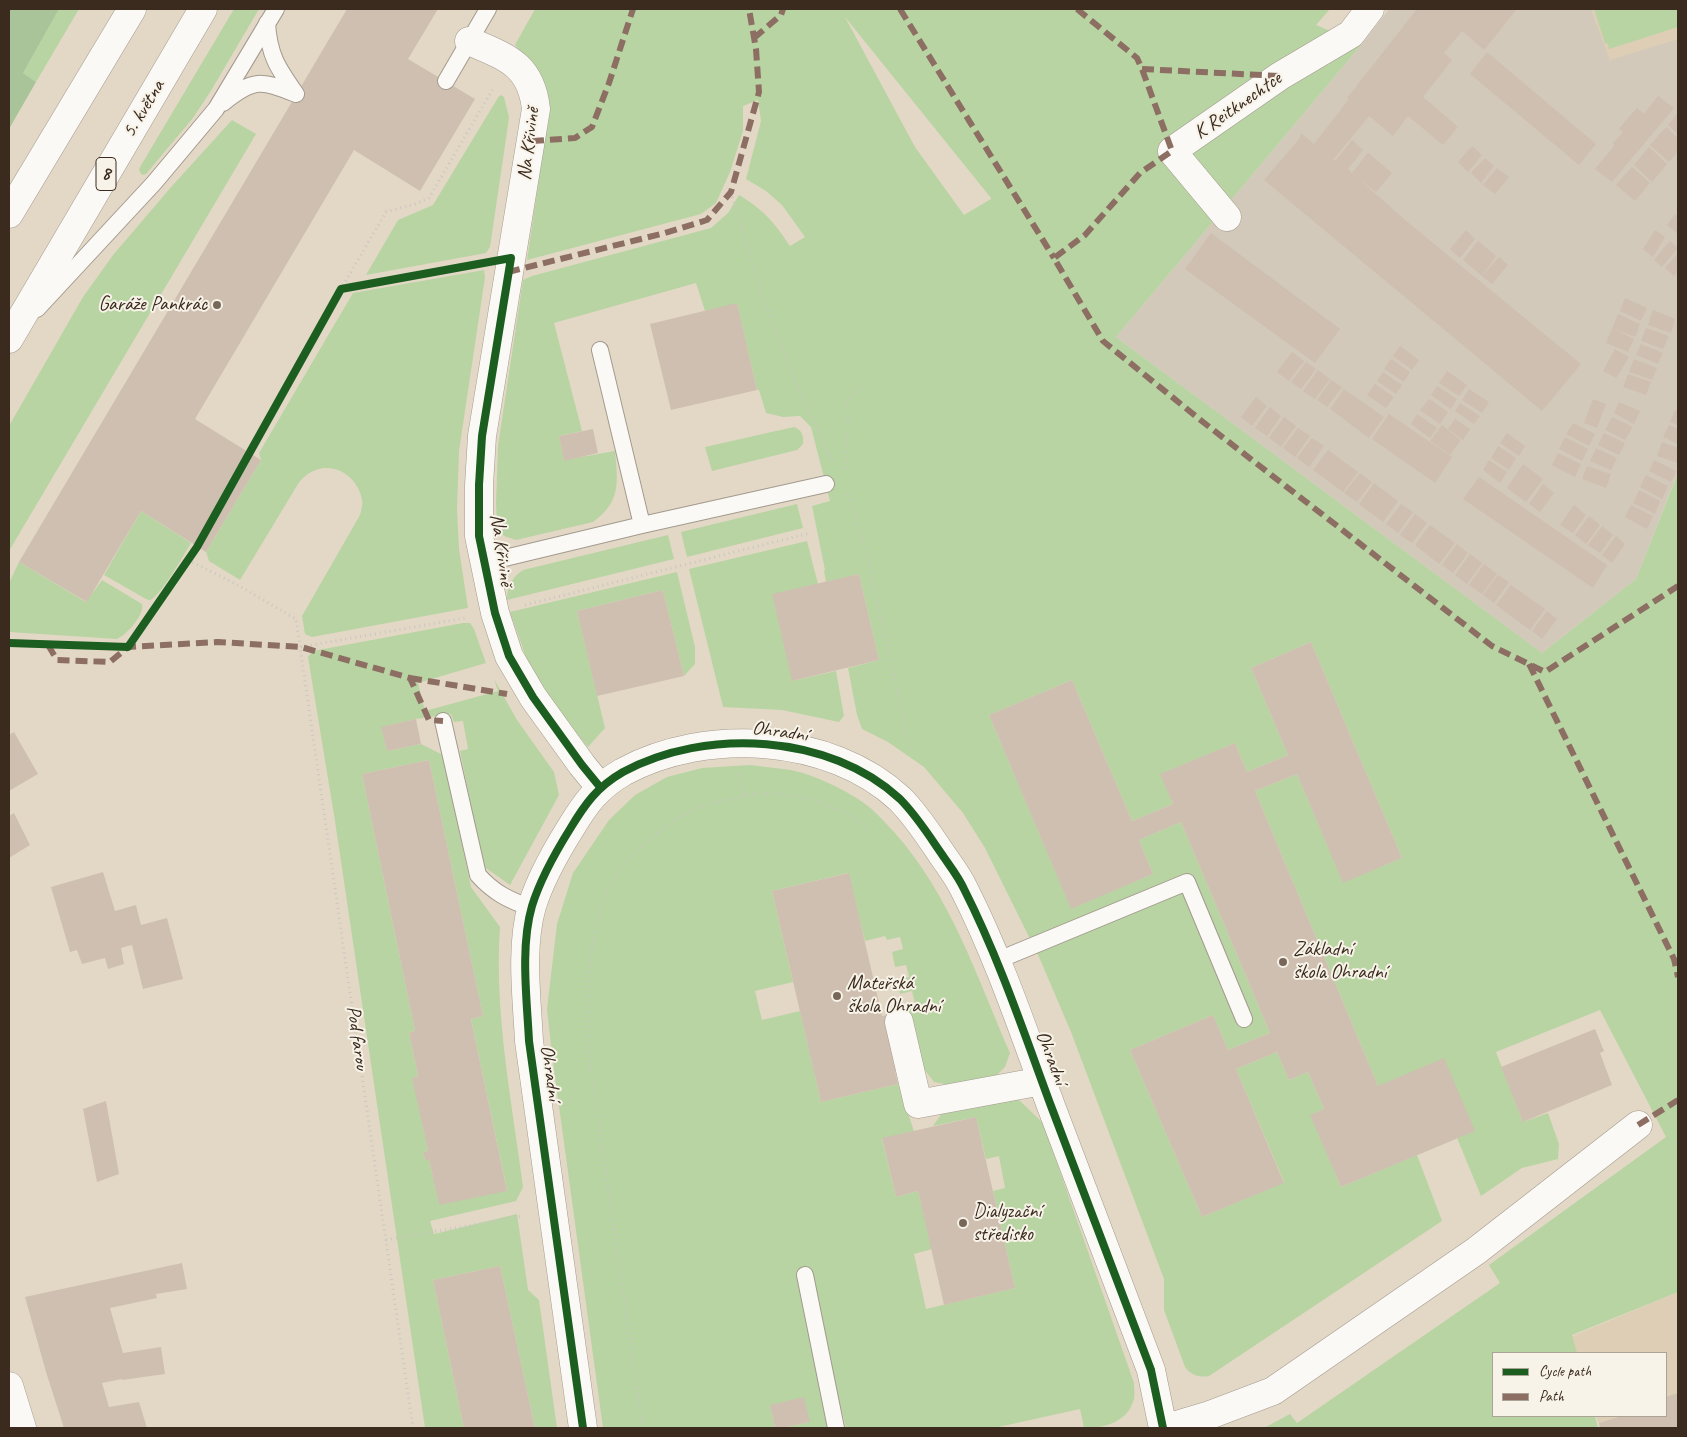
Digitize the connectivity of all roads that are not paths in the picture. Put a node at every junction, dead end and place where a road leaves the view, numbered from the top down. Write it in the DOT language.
graph roads {
  1 [pos="132,9"];
  2 [pos="203,9"];
  3 [pos="488,9"];
  4 [pos="1370,9"];
  5 [pos="272,16"];
  6 [pos="469,41"];
  7 [pos="446,81"];
  8 [pos="216,109"];
  9 [pos="9,214"];
  10 [pos="1227,217"];
  11 [pos="9,339"];
  12 [pos="600,350"];
  13 [pos="826,484"];
  14 [pos="642,525"];
  15 [pos="484,563"];
  16 [pos="443,721"];
  17 [pos="600,787"];
  18 [pos="531,908"];
  19 [pos="996,961"];
  20 [pos="1244,1019"];
  21 [pos="899,1022"];
  22 [pos="1042,1081"];
  23 [pos="1638,1125"];
  24 [pos="805,1275"];
  25 [pos="9,1386"];
  26 [pos="22,1428"];
  27 [pos="583,1428"];
  28 [pos="836,1428"];
  29 [pos="1165,1428"];
  1 -- 9 [label="main road"];
  2 -- 11 [label="main road, 5. května / 8"];
  3 -- 6 [label="lane"];
  4 -- 10 [label="main road, K Reitknechtce"];
  5 -- 8 [label="lane"];
  5 -- 8 [label="lane"];
  6 -- 7 [label="lane"];
  6 -- 15 [label="main road, Na Křivině"];
  8 -- 11 [label="lane"];
  12 -- 14 [label="lane"];
  13 -- 14 [label="lane"];
  14 -- 15 [label="lane"];
  15 -- 17 [label="main road, Na Křivině"];
  16 -- 18 [label="lane"];
  17 -- 18 [label="main road, Ohradní"];
  17 -- 19 [label="main road, Ohradní"];
  18 -- 27 [label="main road, Ohradní"];
  19 -- 20 [label="lane"];
  19 -- 22 [label="main road, Ohradní"];
  21 -- 22 [label="main road"];
  22 -- 29 [label="main road, Ohradní"];
  23 -- 29 [label="main road"];
  24 -- 28 [label="lane"];
  25 -- 26 [label="main road"];
}
